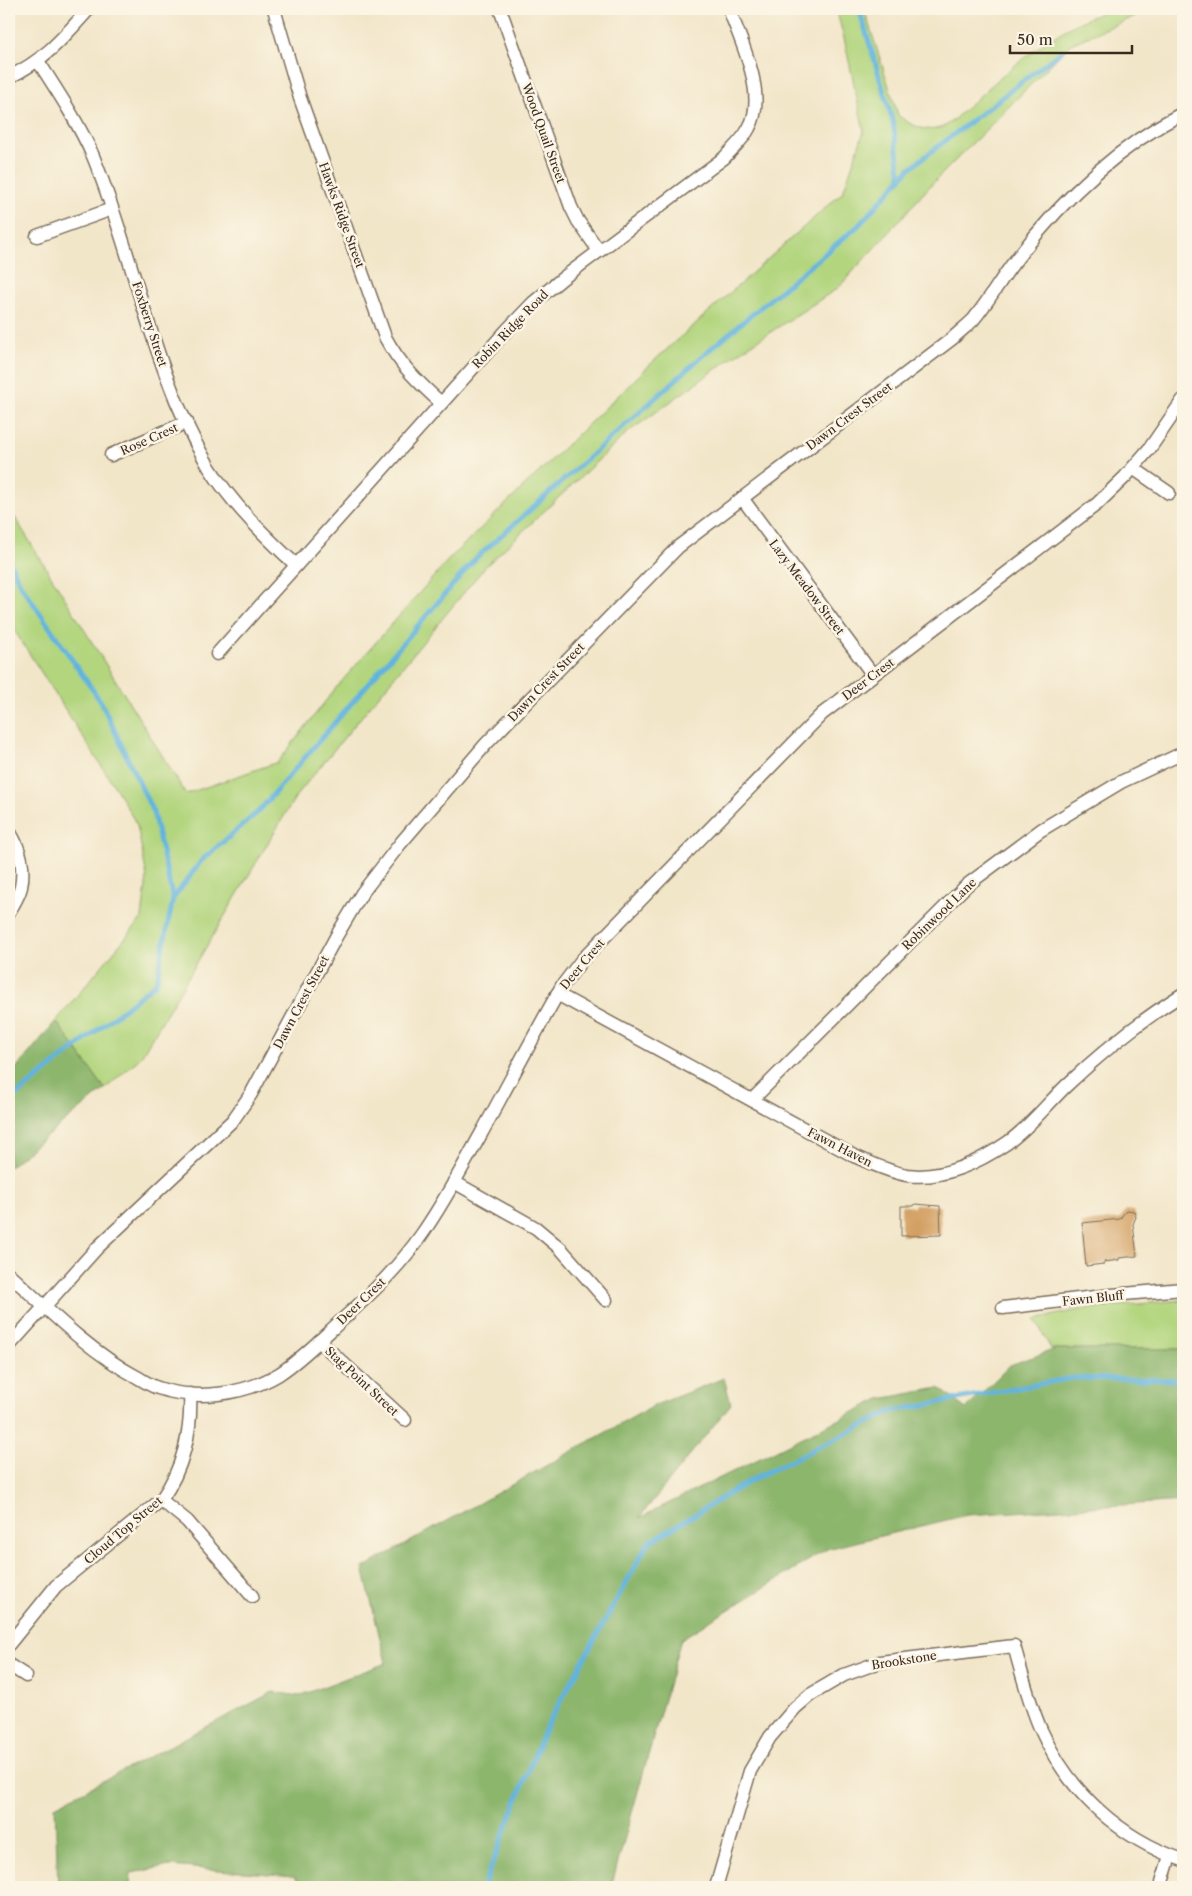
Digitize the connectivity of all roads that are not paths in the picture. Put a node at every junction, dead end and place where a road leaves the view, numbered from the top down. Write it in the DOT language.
graph roads {
  1 [pos="89,9"];
  2 [pos="274,9"];
  3 [pos="500,9"];
  4 [pos="729,9"];
  5 [pos="38,61"];
  6 [pos="9,77"];
  7 [pos="1183,113"];
  8 [pos="112,209"];
  9 [pos="37,236"];
  10 [pos="600,251"];
  11 [pos="1183,400"];
  12 [pos="441,403"];
  13 [pos="187,422"];
  14 [pos="111,455"];
  15 [pos="1134,468"];
  16 [pos="1169,493"];
  17 [pos="742,498"];
  18 [pos="296,565"];
  19 [pos="217,654"];
  20 [pos="873,675"];
  21 [pos="1183,754"];
  22 [pos="9,831"];
  23 [pos="9,912"];
  24 [pos="557,994"];
  25 [pos="1183,994"];
  26 [pos="752,1100"];
  27 [pos="454,1182"];
  28 [pos="9,1274"];
  29 [pos="1183,1290"];
  30 [pos="606,1300"];
  31 [pos="44,1307"];
  32 [pos="1003,1308"];
  33 [pos="319,1341"];
  34 [pos="9,1346"];
  35 [pos="190,1394"];
  36 [pos="405,1420"];
  37 [pos="161,1500"];
  38 [pos="252,1596"];
  39 [pos="9,1644"];
  40 [pos="9,1664"];
  41 [pos="26,1676"];
  42 [pos="1170,1856"];
  43 [pos="1183,1860"];
  44 [pos="1162,1882"];
  45 [pos="716,1887"];
  1 -- 5 [label="street"];
  2 -- 12 [label="street, Hawks Ridge Street"];
  3 -- 10 [label="street, Wood Quail Street"];
  4 -- 10 [label="street, Robin Ridge Road"];
  5 -- 6 [label="street"];
  5 -- 8 [label="street, Foxberry Street"];
  7 -- 17 [label="street, Dawn Crest Street"];
  8 -- 9 [label="street"];
  8 -- 13 [label="street, Foxberry Street"];
  10 -- 12 [label="street, Robin Ridge Road"];
  11 -- 15 [label="street, Deer Crest"];
  12 -- 18 [label="street, Robin Ridge Road"];
  13 -- 14 [label="street, Rose Crest"];
  13 -- 18 [label="street, Foxberry Street"];
  15 -- 16 [label="street"];
  15 -- 20 [label="street, Deer Crest"];
  17 -- 20 [label="street, Lazy Meadow Street"];
  17 -- 31 [label="street, Dawn Crest Street"];
  18 -- 19 [label="street, Robin Ridge Road"];
  20 -- 24 [label="street, Deer Crest"];
  21 -- 26 [label="street, Robinwood Lane"];
  22 -- 23 [label="street"];
  24 -- 26 [label="street, Fawn Haven"];
  24 -- 27 [label="street, Deer Crest"];
  25 -- 26 [label="street, Fawn Haven"];
  27 -- 30 [label="street"];
  27 -- 33 [label="street, Deer Crest"];
  28 -- 31 [label="street, Deer Crest"];
  29 -- 32 [label="street, Fawn Bluff"];
  31 -- 34 [label="street, Dawn Crest Street"];
  31 -- 35 [label="street, Deer Crest"];
  33 -- 35 [label="street, Deer Crest"];
  33 -- 36 [label="street, Stag Point Street"];
  35 -- 37 [label="street, Cloud Top Street"];
  37 -- 38 [label="street"];
  37 -- 39 [label="street, Cloud Top Street"];
  40 -- 41 [label="street"];
  42 -- 43 [label="street"];
  42 -- 44 [label="street"];
  42 -- 45 [label="street, Brookstone"];
}
